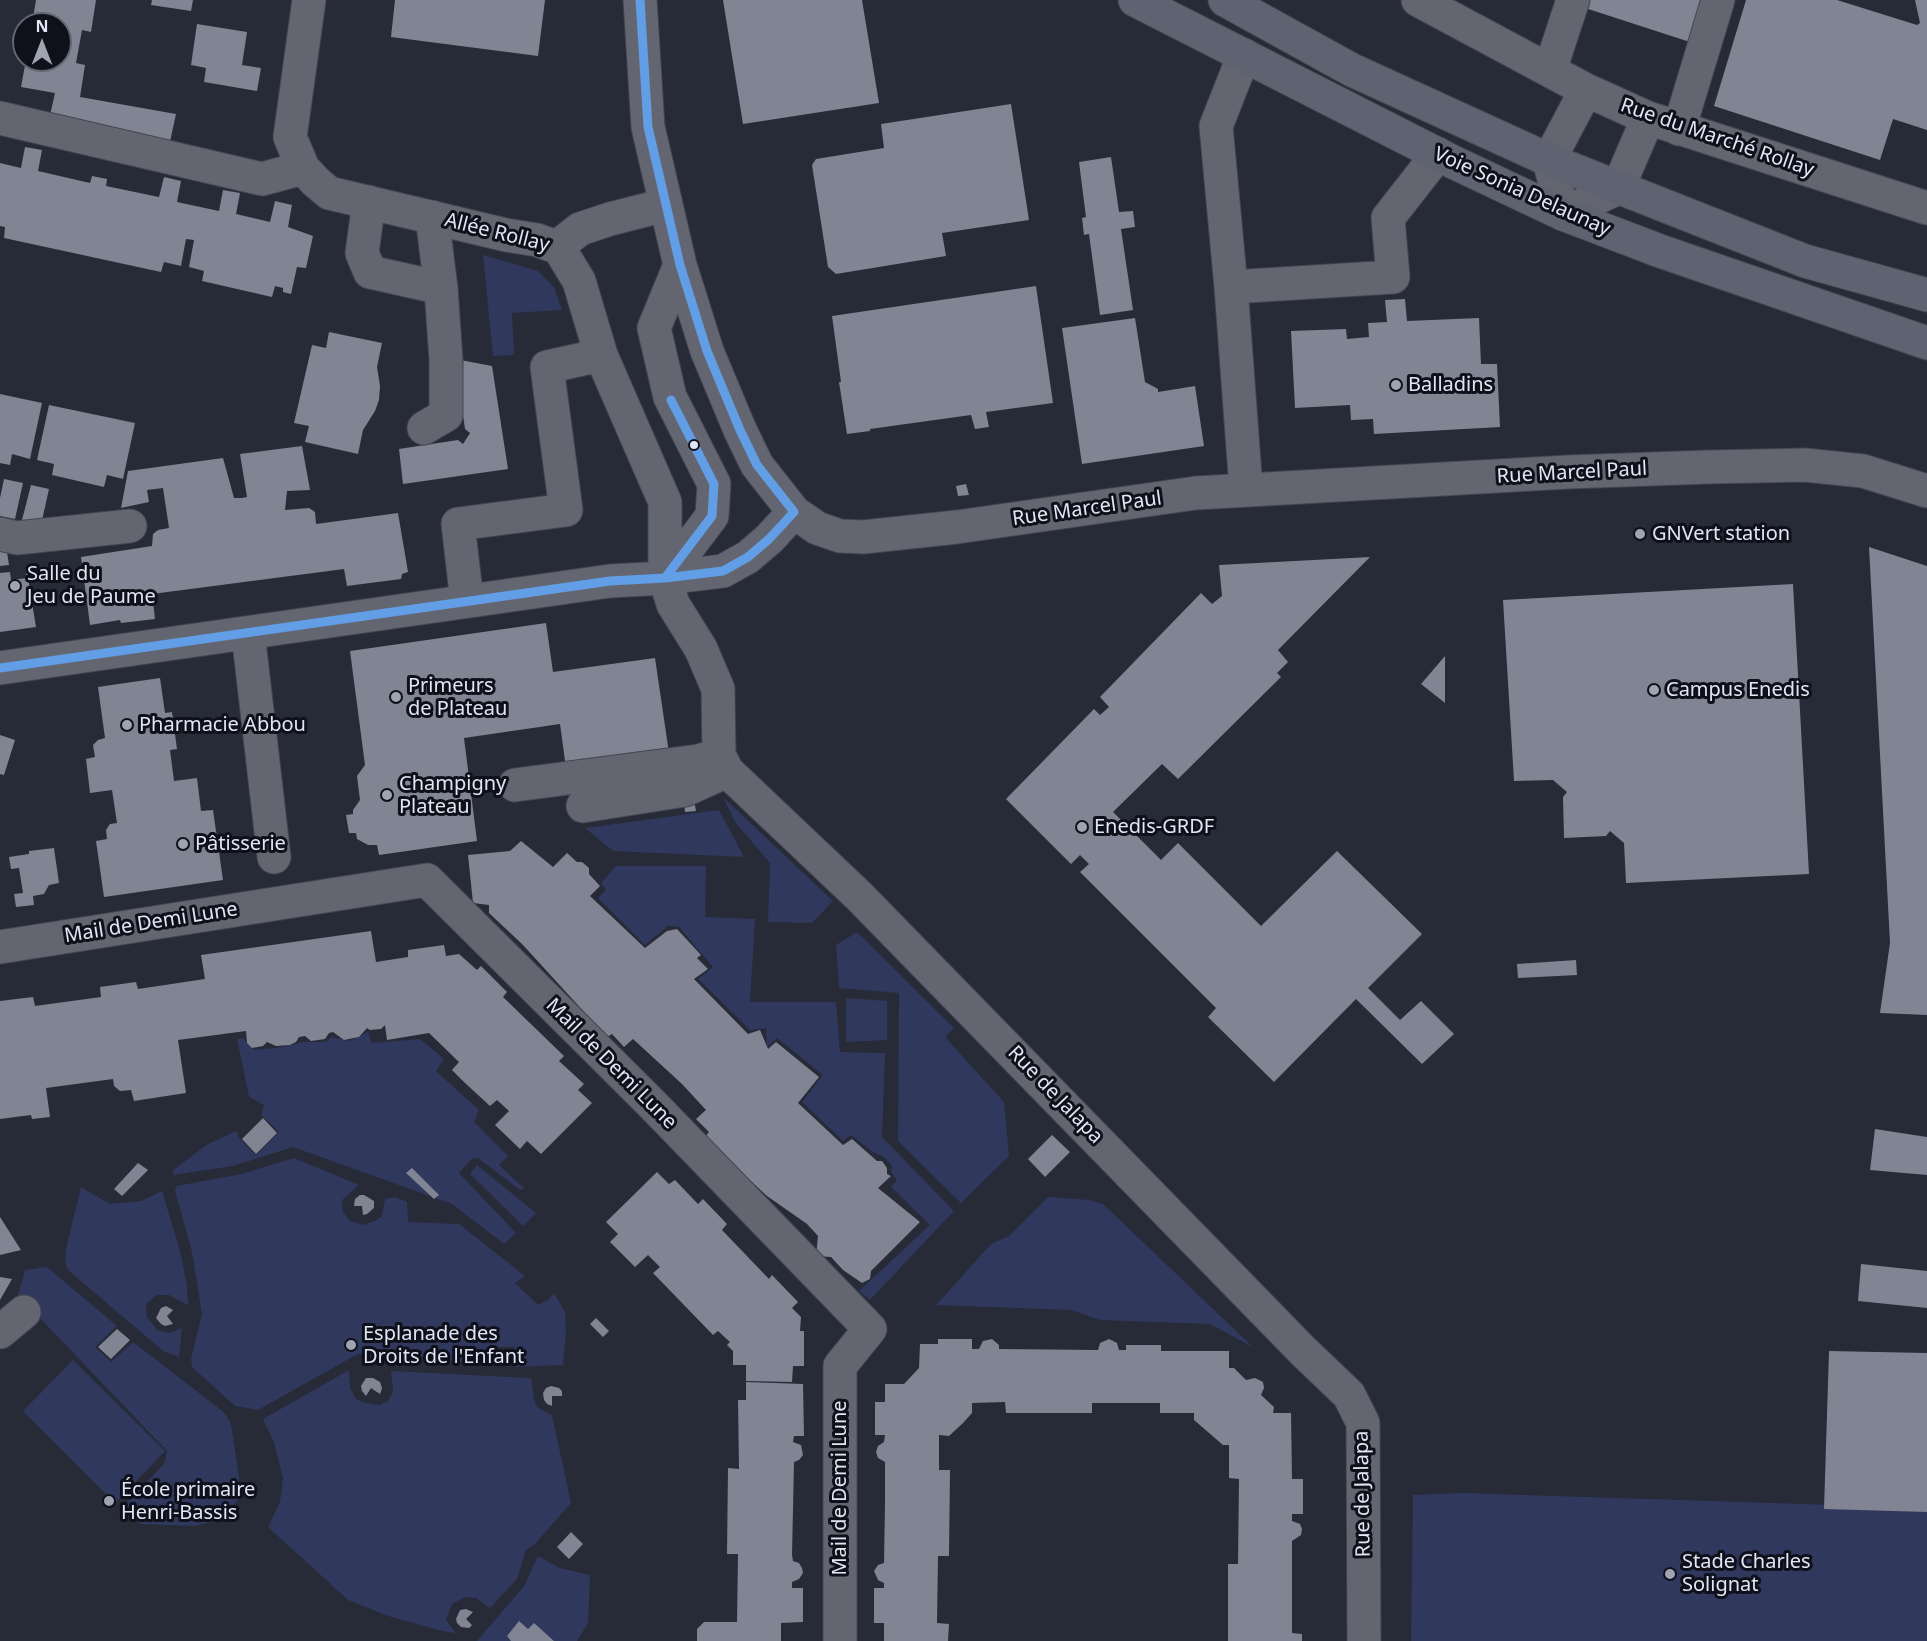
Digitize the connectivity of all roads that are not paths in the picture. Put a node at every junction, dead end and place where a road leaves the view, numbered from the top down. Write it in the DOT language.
graph roads {
  1 [pos="309,0"];
  2 [pos="640,0"];
  3 [pos="1135,0"];
  4 [pos="1225,0"];
  5 [pos="1418,0"];
  6 [pos="1573,0"];
  7 [pos="1718,0"];
  8 [pos="1244,55"];
  9 [pos="1550,70"];
  10 [pos="1586,90"];
  11 [pos="0,118"];
  12 [pos="1648,118"];
  13 [pos="1679,129"];
  14 [pos="1438,154"];
  15 [pos="1549,160"];
  16 [pos="303,168"];
  17 [pos="1618,188"];
  18 [pos="369,202"];
  19 [pos="665,205"];
  20 [pos="1927,208"];
  21 [pos="1563,214"];
  22 [pos="432,217"];
  23 [pos="559,248"];
  24 [pos="680,265"];
  25 [pos="1231,287"];
  26 [pos="441,288"];
  27 [pos="1927,295"];
  28 [pos="1927,343"];
  29 [pos="601,355"];
  30 [pos="424,428"];
  31 [pos="1246,489"];
  32 [pos="1927,491"];
  33 [pos="794,512"];
  34 [pos="130,526"];
  35 [pos="0,534"];
  36 [pos="665,578"];
  37 [pos="467,601"];
  38 [pos="248,633"];
  39 [pos="0,668"];
  40 [pos="723,763"];
  41 [pos="515,785"];
  42 [pos="582,806"];
  43 [pos="274,856"];
  44 [pos="0,947"];
  45 [pos="840,1641"];
  46 [pos="1364,1641"];
  1 -- 16 [label="street, Allée Rollay"];
  2 -- 19 [label="street, Rue Marcel Paul"];
  3 -- 8 [label="main road, Voie Sonia Delaunay"];
  4 -- 15 [label="main road, Voie Sonia Delaunay"];
  5 -- 9 [label="street, Rue du Marché Rollay"];
  6 -- 9 [label="street"];
  7 -- 13 [label="street"];
  8 -- 14 [label="main road, Voie Sonia Delaunay"];
  8 -- 25 [label="street"];
  9 -- 10 [label="street, Rue du Marché Rollay"];
  10 -- 12 [label="street, Rue du Marché Rollay"];
  10 -- 15 [label="street"];
  11 -- 16 [label="street"];
  12 -- 13 [label="street, Rue du Marché Rollay"];
  12 -- 17 [label="street"];
  13 -- 20 [label="street, Rue du Marché Rollay"];
  14 -- 21 [label="main road, Voie Sonia Delaunay"];
  14 -- 25 [label="street"];
  15 -- 17 [label="main road, Voie Sonia Delaunay"];
  15 -- 21 [label="street"];
  16 -- 18 [label="street, Allée Rollay"];
  17 -- 21 [label="street"];
  17 -- 27 [label="main road, Voie Sonia Delaunay"];
  18 -- 22 [label="street, Allée Rollay"];
  18 -- 26 [label="street"];
  19 -- 23 [label="street"];
  19 -- 24 [label="street, Rue Marcel Paul"];
  21 -- 28 [label="main road, Voie Sonia Delaunay"];
  22 -- 23 [label="street, Allée Rollay"];
  22 -- 26 [label="street"];
  23 -- 29 [label="street, Allée Rollay"];
  24 -- 33 [label="street, Rue Marcel Paul"];
  24 -- 36 [label="street"];
  25 -- 31 [label="street"];
  26 -- 30 [label="street"];
  29 -- 36 [label="street, Allée Rollay"];
  29 -- 37 [label="street"];
  31 -- 32 [label="street, Rue Marcel Paul"];
  31 -- 33 [label="street, Rue Marcel Paul"];
  33 -- 36 [label="street"];
  34 -- 35 [label="street"];
  36 -- 37 [label="street"];
  36 -- 40 [label="street"];
  37 -- 38 [label="street"];
  38 -- 39 [label="street"];
  38 -- 43 [label="street"];
  40 -- 41 [label="street"];
  40 -- 42 [label="street"];
  40 -- 46 [label="street, Rue de Jalapa"];
  44 -- 45 [label="street, Mail de Demi Lune"];
}
